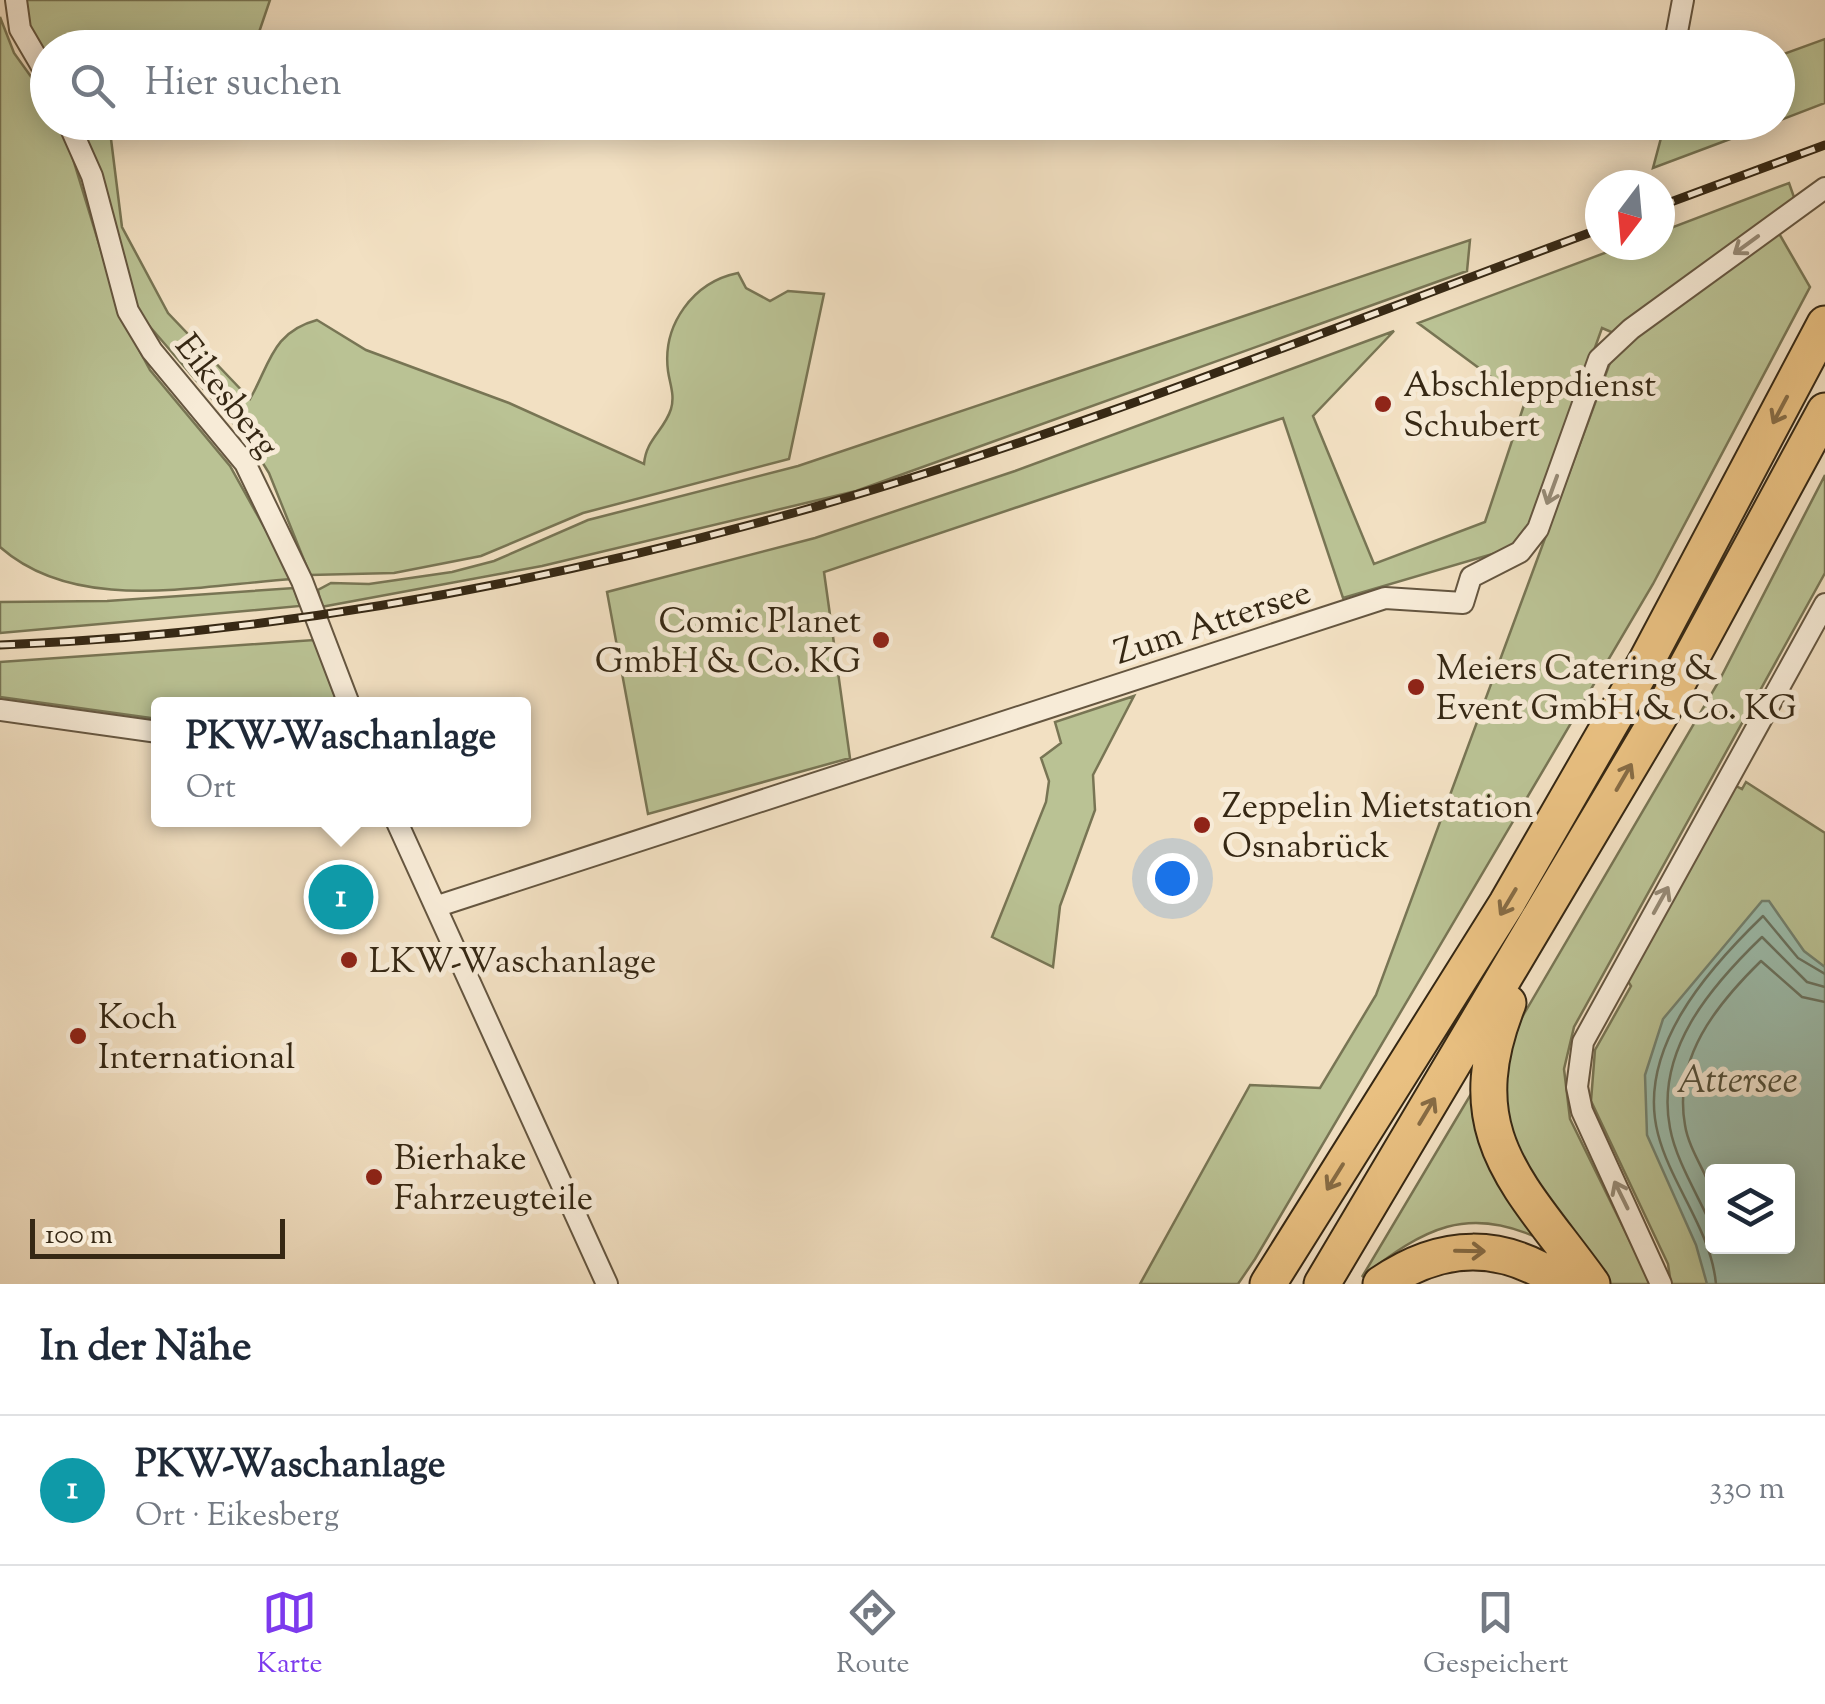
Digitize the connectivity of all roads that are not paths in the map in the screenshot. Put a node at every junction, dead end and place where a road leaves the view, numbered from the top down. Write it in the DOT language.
graph roads {
  1 [pos="16,0"];
  2 [pos="1683,0"];
  3 [pos="1677,30"];
  4 [pos="30,46"];
  5 [pos="76,140"];
  6 [pos="1825,188"];
  7 [pos="1825,324"];
  8 [pos="1825,411"];
  9 [pos="1825,604"];
  10 [pos="346,697"];
  11 [pos="0,710"];
  12 [pos="151,731"];
  13 [pos="399,827"];
  14 [pos="438,906"];
  15 [pos="1540,922"];
  16 [pos="608,1284"];
  17 [pos="1268,1284"];
  18 [pos="1322,1284"];
  19 [pos="1381,1284"];
  20 [pos="1564,1284"];
  21 [pos="1592,1284"];
  22 [pos="1662,1284"];
  1 -- 4 [label="street"];
  2 -- 3 [label="street"];
  5 -- 10 [label="street, Eikesberg"];
  6 -- 14 [label="street, Zum Attersee, one-way"];
  7 -- 17 [label="highway, one-way"];
  15 -- 8 [label="highway, one-way"];
  22 -- 9 [label="street, one-way"];
  11 -- 12 [label="street"];
  13 -- 14 [label="street"];
  14 -- 16 [label="street"];
  18 -- 15 [label="highway, one-way"];
  15 -- 21 [label="highway"];
  19 -- 20 [label="highway, one-way"];
}
